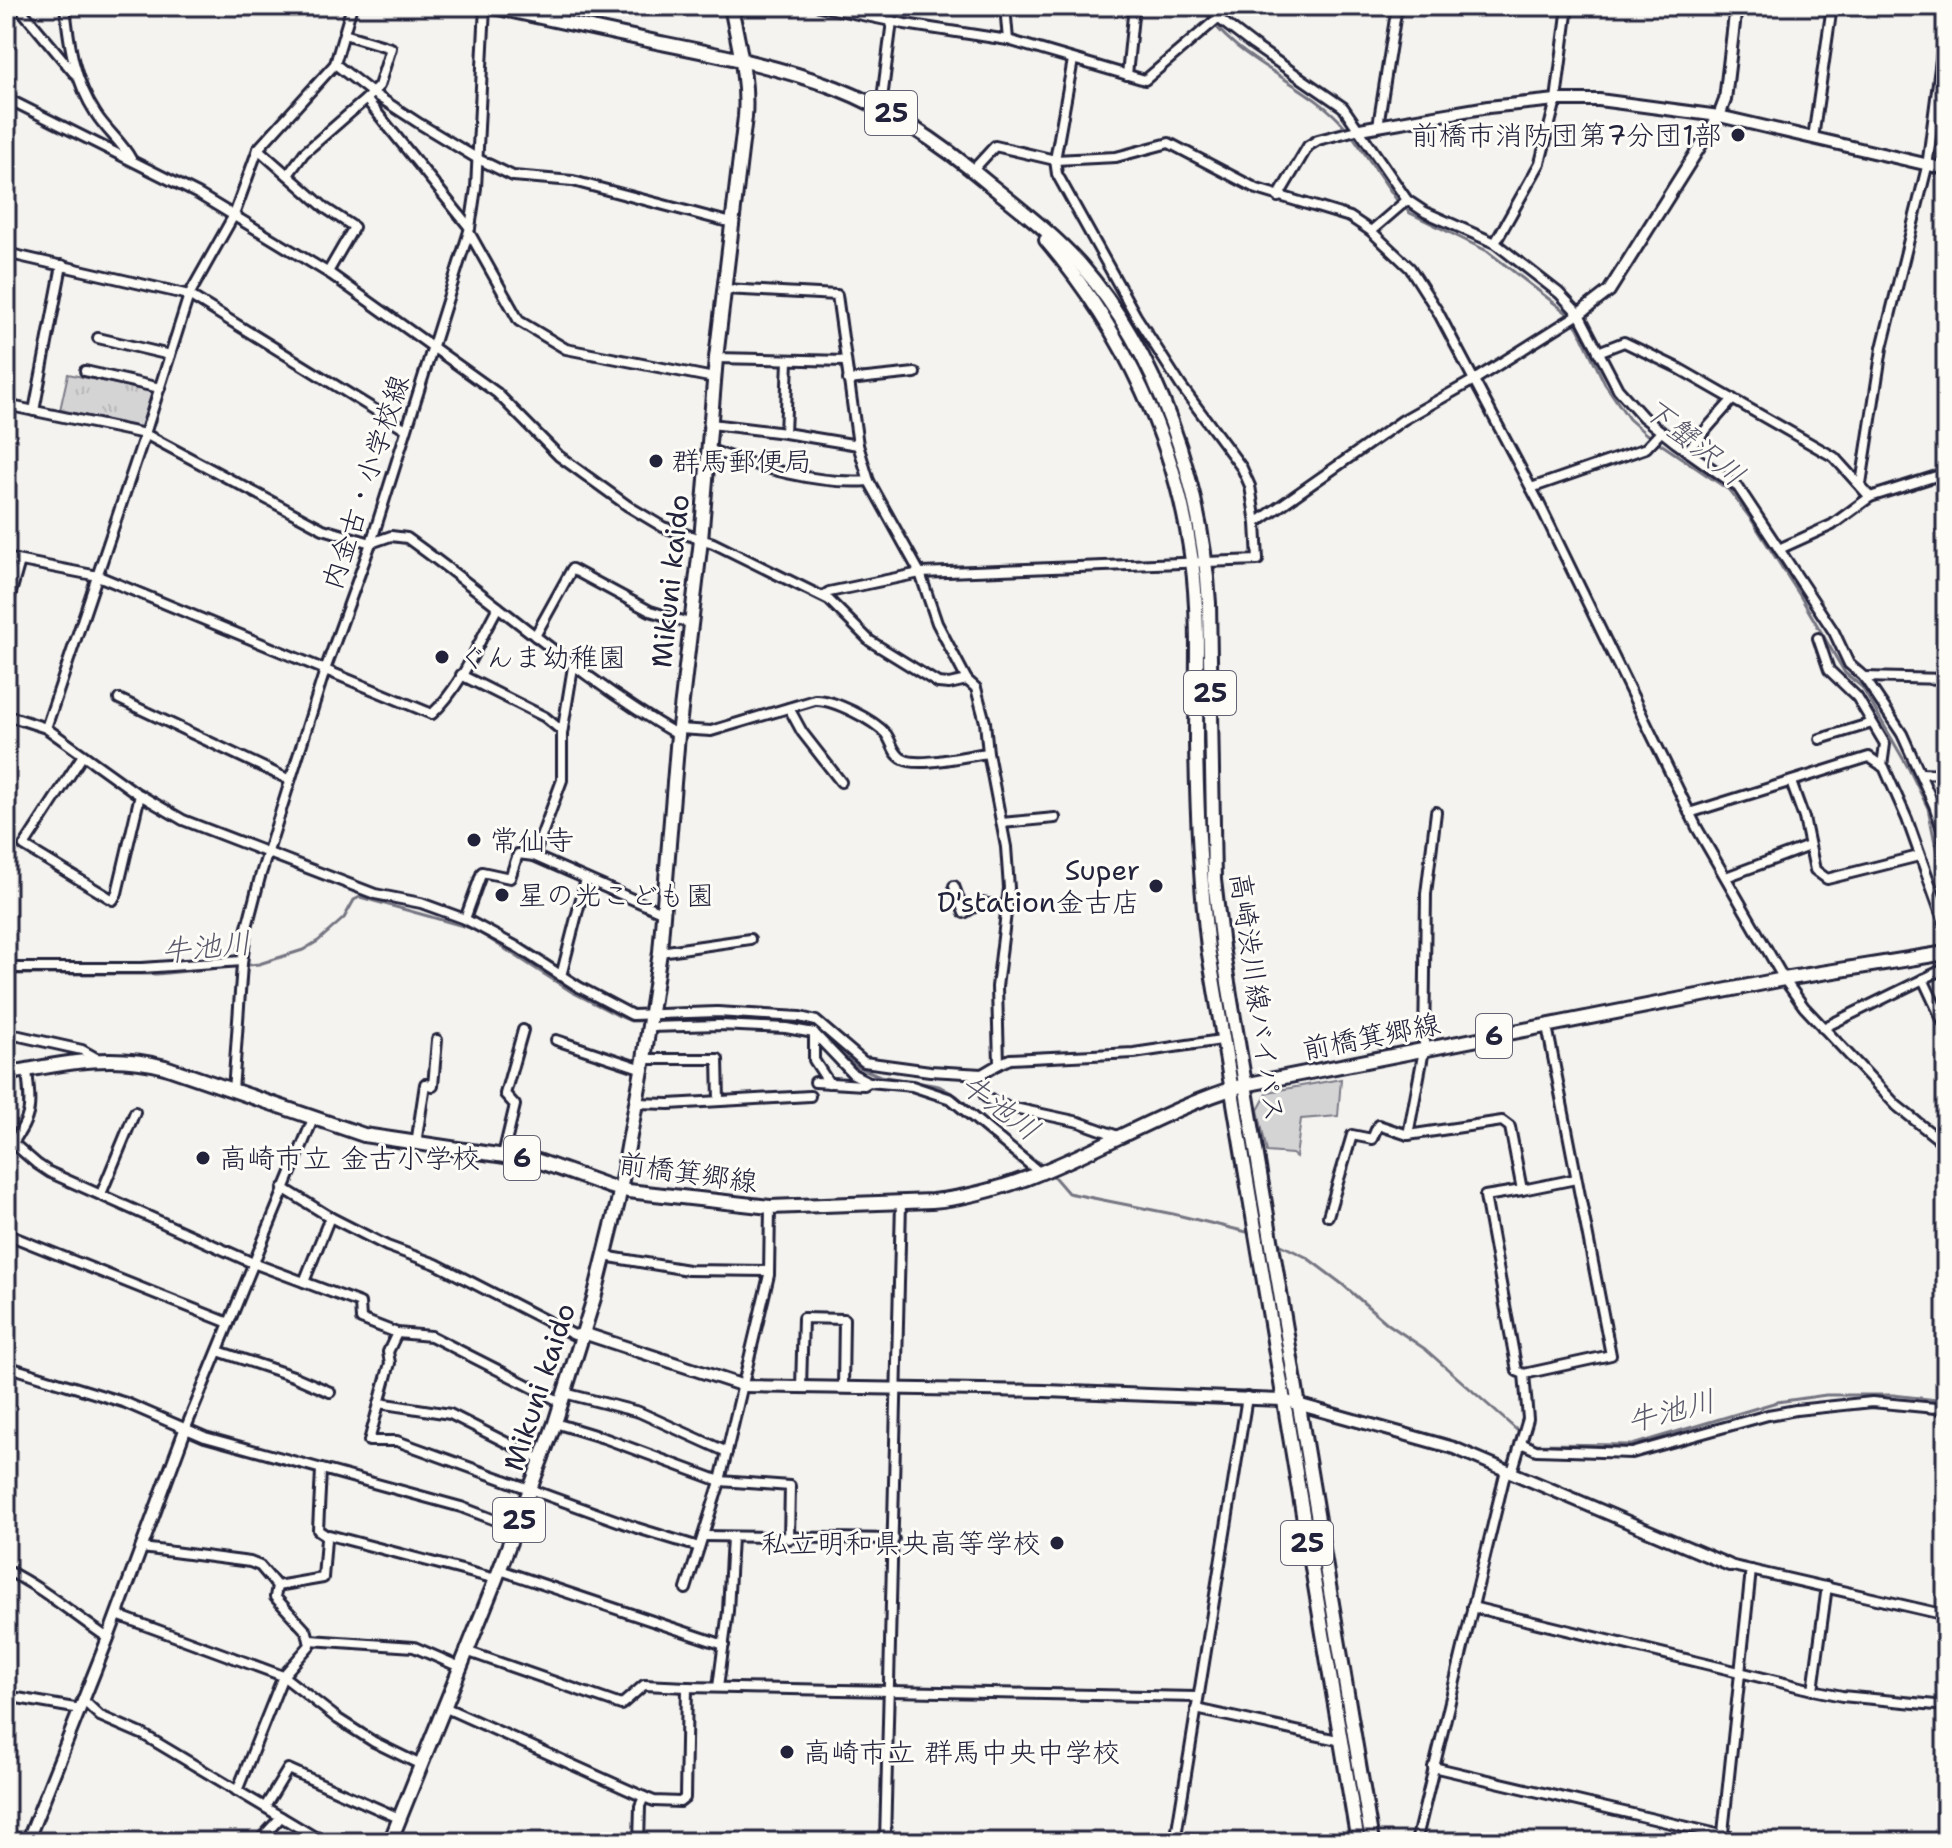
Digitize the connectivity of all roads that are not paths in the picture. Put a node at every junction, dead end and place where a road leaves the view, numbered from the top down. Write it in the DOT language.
graph roads {
  1 [pos="18,6"];
  2 [pos="65,6"];
  3 [pos="352,6"];
  4 [pos="487,6"];
  5 [pos="731,6"];
  6 [pos="819,6"];
  7 [pos="1005,6"];
  8 [pos="1134,6"];
  9 [pos="1211,6"];
  10 [pos="1397,6"];
  11 [pos="1568,6"];
  12 [pos="1736,6"];
  13 [pos="1832,6"];
  14 [pos="1218,18"];
  15 [pos="892,21"];
  16 [pos="1946,21"];
  17 [pos="344,34"];
  18 [pos="1008,40"];
  19 [pos="742,60"];
  20 [pos="1073,60"];
  21 [pos="335,64"];
  22 [pos="1127,75"];
  23 [pos="77,76"];
  24 [pos="369,96"];
  25 [pos="6,98"];
  26 [pos="1556,100"];
  27 [pos="881,107"];
  28 [pos="1719,116"];
  29 [pos="1378,126"];
  30 [pos="1360,129"];
  31 [pos="1813,138"];
  32 [pos="258,149"];
  33 [pos="478,159"];
  34 [pos="131,160"];
  35 [pos="1055,160"];
  36 [pos="1927,167"];
  37 [pos="1946,169"];
  38 [pos="973,170"];
  39 [pos="288,175"];
  40 [pos="1278,197"];
  41 [pos="1407,200"];
  42 [pos="234,215"];
  43 [pos="732,223"];
  44 [pos="470,230"];
  45 [pos="1371,231"];
  46 [pos="1495,243"];
  47 [pos="6,253"];
  48 [pos="62,265"];
  49 [pos="328,272"];
  50 [pos="724,289"];
  51 [pos="189,295"];
  52 [pos="1579,314"];
  53 [pos="98,338"];
  54 [pos="433,347"];
  55 [pos="1598,352"];
  56 [pos="170,355"];
  57 [pos="716,358"];
  58 [pos="788,361"];
  59 [pos="846,361"];
  60 [pos="85,371"];
  61 [pos="915,373"];
  62 [pos="714,378"];
  63 [pos="848,380"];
  64 [pos="1474,380"];
  65 [pos="160,388"];
  66 [pos="1733,399"];
  67 [pos="6,405"];
  68 [pos="34,411"];
  69 [pos="711,424"];
  70 [pos="406,429"];
  71 [pos="1661,432"];
  72 [pos="785,433"];
  73 [pos="145,434"];
  74 [pos="858,445"];
  75 [pos="708,449"];
  76 [pos="1687,451"];
  77 [pos="1946,473"];
  78 [pos="869,481"];
  79 [pos="1861,484"];
  80 [pos="1531,488"];
  81 [pos="1870,497"];
  82 [pos="1256,523"];
  83 [pos="701,540"];
  84 [pos="371,543"];
  85 [pos="1779,549"];
  86 [pos="6,558"];
  87 [pos="20,561"];
  88 [pos="1199,562"];
  89 [pos="920,573"];
  90 [pos="98,576"];
  91 [pos="823,596"];
  92 [pos="498,607"];
  93 [pos="6,610"];
  94 [pos="689,623"];
  95 [pos="535,636"];
  96 [pos="1818,638"];
  97 [pos="573,667"];
  98 [pos="325,670"];
  99 [pos="461,675"];
  100 [pos="1864,677"];
  101 [pos="1946,679"];
  102 [pos="967,680"];
  103 [pos="119,699"];
  104 [pos="789,708"];
  105 [pos="6,715"];
  106 [pos="1872,723"];
  107 [pos="46,728"];
  108 [pos="562,731"];
  109 [pos="678,732"];
  110 [pos="1820,739"];
  111 [pos="988,753"];
  112 [pos="83,755"];
  113 [pos="1882,766"];
  114 [pos="1946,771"];
  115 [pos="1920,773"];
  116 [pos="290,780"];
  117 [pos="841,782"];
  118 [pos="1791,782"];
  119 [pos="140,795"];
  120 [pos="1436,812"];
  121 [pos="1689,813"];
  122 [pos="1055,818"];
  123 [pos="1002,823"];
  124 [pos="1809,846"];
  125 [pos="267,854"];
  126 [pos="534,856"];
  127 [pos="1919,856"];
  128 [pos="1946,859"];
  129 [pos="1726,877"];
  130 [pos="586,879"];
  131 [pos="954,886"];
  132 [pos="1008,907"];
  133 [pos="664,913"];
  134 [pos="465,919"];
  135 [pos="1946,928"];
  136 [pos="750,939"];
  137 [pos="660,952"];
  138 [pos="1946,953"];
  139 [pos="242,965"];
  140 [pos="6,968"];
  141 [pos="1946,968"];
  142 [pos="561,976"];
  143 [pos="1784,979"];
  144 [pos="1923,979"];
  145 [pos="650,1021"];
  146 [pos="1547,1026"];
  147 [pos="1823,1028"];
  148 [pos="1946,1028"];
  149 [pos="523,1030"];
  150 [pos="6,1033"];
  151 [pos="814,1033"];
  152 [pos="437,1040"];
  153 [pos="556,1040"];
  154 [pos="1221,1040"];
  155 [pos="1424,1050"];
  156 [pos="98,1059"];
  157 [pos="644,1064"];
  158 [pos="999,1064"];
  159 [pos="891,1066"];
  160 [pos="27,1070"];
  161 [pos="6,1074"];
  162 [pos="972,1074"];
  163 [pos="815,1082"];
  164 [pos="869,1082"];
  165 [pos="829,1083"];
  166 [pos="889,1084"];
  167 [pos="1244,1085"];
  168 [pos="1230,1089"];
  169 [pos="233,1091"];
  170 [pos="810,1096"];
  171 [pos="719,1100"];
  172 [pos="636,1103"];
  173 [pos="135,1112"];
  174 [pos="313,1119"];
  175 [pos="1408,1135"];
  176 [pos="1118,1136"];
  177 [pos="9,1140"];
  178 [pos="416,1144"];
  179 [pos="1946,1145"];
  180 [pos="6,1154"];
  181 [pos="503,1155"];
  182 [pos="1045,1169"];
  183 [pos="1576,1179"];
  184 [pos="283,1188"];
  185 [pos="620,1189"];
  186 [pos="1522,1190"];
  187 [pos="101,1194"];
  188 [pos="901,1203"];
  189 [pos="770,1207"];
  190 [pos="1328,1216"];
  191 [pos="330,1217"];
  192 [pos="6,1234"];
  193 [pos="604,1256"];
  194 [pos="253,1263"];
  195 [pos="769,1271"];
  196 [pos="304,1282"];
  197 [pos="229,1323"];
  198 [pos="397,1333"];
  199 [pos="583,1333"];
  200 [pos="218,1351"];
  201 [pos="6,1366"];
  202 [pos="1524,1374"];
  203 [pos="744,1386"];
  204 [pos="801,1387"];
  205 [pos="843,1388"];
  206 [pos="898,1389"];
  207 [pos="330,1392"];
  208 [pos="1247,1397"];
  209 [pos="563,1398"];
  210 [pos="1283,1400"];
  211 [pos="379,1403"];
  212 [pos="1298,1406"];
  213 [pos="1946,1409"];
  214 [pos="555,1423"];
  215 [pos="185,1430"];
  216 [pos="1523,1438"];
  217 [pos="727,1452"];
  218 [pos="541,1460"];
  219 [pos="321,1470"];
  220 [pos="1509,1471"];
  221 [pos="720,1481"];
  222 [pos="530,1490"];
  223 [pos="516,1528"];
  224 [pos="327,1536"];
  225 [pos="703,1536"];
  226 [pos="732,1537"];
  227 [pos="789,1539"];
  228 [pos="894,1539"];
  229 [pos="699,1547"];
  230 [pos="142,1548"];
  231 [pos="1729,1565"];
  232 [pos="6,1570"];
  233 [pos="1751,1570"];
  234 [pos="498,1574"];
  235 [pos="277,1586"];
  236 [pos="1827,1586"];
  237 [pos="686,1589"];
  238 [pos="1472,1607"];
  239 [pos="117,1615"];
  240 [pos="1946,1615"];
  241 [pos="108,1638"];
  242 [pos="310,1640"];
  243 [pos="724,1645"];
  244 [pos="466,1651"];
  245 [pos="460,1667"];
  246 [pos="1739,1671"];
  247 [pos="283,1676"];
  248 [pos="687,1687"];
  249 [pos="718,1687"];
  250 [pos="1813,1690"];
  251 [pos="889,1691"];
  252 [pos="6,1696"];
  253 [pos="1197,1697"];
  254 [pos="81,1704"];
  255 [pos="1946,1706"];
  256 [pos="444,1707"];
  257 [pos="1196,1709"];
  258 [pos="1342,1741"];
  259 [pos="421,1765"];
  260 [pos="1433,1767"];
  261 [pos="237,1791"];
  262 [pos="644,1797"];
  263 [pos="265,1807"];
  264 [pos="281,1817"];
  265 [pos="399,1818"];
  266 [pos="1722,1839"];
  267 [pos="27,1842"];
  268 [pos="258,1842"];
  269 [pos="323,1842"];
  270 [pos="390,1842"];
  271 [pos="639,1842"];
  272 [pos="885,1842"];
  273 [pos="911,1842"];
  274 [pos="1175,1842"];
  275 [pos="1358,1842"];
  276 [pos="1372,1842"];
  277 [pos="1416,1842"];
  278 [pos="1751,1842"];
  1 -- 23 [label="street"];
  2 -- 23 [label="street"];
  3 -- 17 [label="street"];
  4 -- 19 [label="main road, 高崎渋川線バイパス / 25"];
  4 -- 33 [label="street, 内金古・小学校線"];
  5 -- 19 [label="main road, Mikuni kaido / 25"];
  6 -- 15 [label="street"];
  7 -- 18 [label="street"];
  8 -- 22 [label="street"];
  9 -- 14 [label="street"];
  10 -- 29 [label="street"];
  11 -- 26 [label="street"];
  12 -- 28 [label="street"];
  13 -- 31 [label="street"];
  14 -- 22 [label="street"];
  14 -- 30 [label="street"];
  15 -- 18 [label="street"];
  15 -- 27 [label="street"];
  16 -- 36 [label="street"];
  17 -- 21 [label="street"];
  17 -- 24 [label="street"];
  18 -- 20 [label="street"];
  19 -- 27 [label="main road, 高崎渋川線バイパス / 25"];
  19 -- 43 [label="main road, Mikuni kaido / 25"];
  20 -- 22 [label="street"];
  20 -- 35 [label="street"];
  21 -- 24 [label="street"];
  21 -- 32 [label="street"];
  23 -- 34 [label="street"];
  24 -- 33 [label="street"];
  24 -- 39 [label="street"];
  24 -- 44 [label="street"];
  25 -- 34 [label="street"];
  26 -- 28 [label="street"];
  26 -- 29 [label="street"];
  26 -- 46 [label="street"];
  27 -- 38 [label="main road, 高崎渋川線バイパス / 25"];
  28 -- 31 [label="street"];
  28 -- 52 [label="street"];
  29 -- 30 [label="street"];
  30 -- 40 [label="street"];
  30 -- 41 [label="street"];
  31 -- 36 [label="street"];
  32 -- 39 [label="street"];
  32 -- 42 [label="street"];
  33 -- 43 [label="street"];
  33 -- 44 [label="street, 内金古・小学校線"];
  34 -- 42 [label="street"];
  35 -- 38 [label="street"];
  35 -- 40 [label="street"];
  35 -- 82 [label="street"];
  36 -- 37 [label="street"];
  36 -- 79 [label="street"];
  38 -- 88 [label="main road, 高崎渋川線バイパス / 25"];
  39 -- 49 [label="street"];
  40 -- 45 [label="street"];
  41 -- 45 [label="street"];
  41 -- 46 [label="street"];
  42 -- 49 [label="street"];
  42 -- 51 [label="street"];
  43 -- 50 [label="main road, Mikuni kaido / 25"];
  44 -- 54 [label="street, 内金古・小学校線"];
  44 -- 62 [label="street"];
  45 -- 64 [label="street"];
  46 -- 52 [label="street"];
  47 -- 48 [label="street"];
  48 -- 51 [label="street"];
  48 -- 68 [label="street"];
  49 -- 54 [label="street"];
  50 -- 57 [label="main road, Mikuni kaido / 25"];
  50 -- 59 [label="street"];
  51 -- 56 [label="street"];
  51 -- 70 [label="street"];
  52 -- 55 [label="street"];
  52 -- 64 [label="street"];
  53 -- 56 [label="street"];
  54 -- 70 [label="street, 内金古・小学校線"];
  54 -- 83 [label="street"];
  55 -- 66 [label="street"];
  55 -- 71 [label="street"];
  56 -- 65 [label="street"];
  57 -- 58 [label="street"];
  57 -- 62 [label="main road, Mikuni kaido / 25"];
  58 -- 59 [label="street"];
  58 -- 72 [label="street"];
  59 -- 63 [label="street"];
  60 -- 65 [label="street"];
  61 -- 63 [label="street"];
  62 -- 69 [label="main road, Mikuni kaido / 25"];
  63 -- 74 [label="street"];
  64 -- 80 [label="street"];
  64 -- 82 [label="street"];
  65 -- 73 [label="street"];
  66 -- 76 [label="street"];
  66 -- 79 [label="street"];
  67 -- 68 [label="street"];
  68 -- 73 [label="street"];
  69 -- 72 [label="street"];
  69 -- 75 [label="main road, Mikuni kaido / 25"];
  70 -- 84 [label="street, 内金古・小学校線"];
  71 -- 76 [label="street"];
  71 -- 80 [label="street"];
  72 -- 74 [label="street"];
  73 -- 84 [label="street"];
  73 -- 90 [label="street"];
  74 -- 78 [label="street"];
  75 -- 78 [label="street"];
  75 -- 83 [label="main road, Mikuni kaido / 25"];
  76 -- 85 [label="street"];
  77 -- 81 [label="street"];
  78 -- 89 [label="street"];
  79 -- 81 [label="street"];
  80 -- 121 [label="street"];
  81 -- 85 [label="street"];
  82 -- 88 [label="street"];
  83 -- 91 [label="street"];
  83 -- 94 [label="main road, Mikuni kaido / 25"];
  84 -- 92 [label="street"];
  84 -- 98 [label="street, 内金古・小学校線"];
  85 -- 100 [label="street"];
  86 -- 87 [label="street"];
  87 -- 90 [label="street"];
  87 -- 93 [label="street"];
  88 -- 89 [label="street"];
  88 -- 154 [label="main road, 高崎渋川線バイパス / 25"];
  88 -- 167 [label="main road, 高崎渋川線バイパス / 25"];
  89 -- 91 [label="street"];
  89 -- 102 [label="street"];
  90 -- 98 [label="street"];
  90 -- 107 [label="street"];
  91 -- 102 [label="street"];
  92 -- 95 [label="street"];
  92 -- 99 [label="street"];
  94 -- 95 [label="street"];
  94 -- 109 [label="main road, Mikuni kaido / 25"];
  95 -- 97 [label="street"];
  96 -- 106 [label="street"];
  97 -- 108 [label="street"];
  97 -- 109 [label="street"];
  98 -- 99 [label="street"];
  98 -- 116 [label="street, 内金古・小学校線"];
  99 -- 108 [label="street"];
  100 -- 101 [label="street"];
  100 -- 115 [label="street"];
  102 -- 111 [label="street"];
  103 -- 116 [label="street"];
  104 -- 109 [label="street"];
  104 -- 111 [label="street"];
  104 -- 117 [label="street"];
  105 -- 107 [label="street"];
  106 -- 110 [label="street"];
  106 -- 113 [label="street"];
  107 -- 112 [label="street"];
  108 -- 126 [label="street"];
  109 -- 133 [label="main road, Mikuni kaido / 25"];
  111 -- 123 [label="street"];
  112 -- 119 [label="street"];
  112 -- 119 [label="street"];
  113 -- 118 [label="street"];
  113 -- 127 [label="street"];
  114 -- 115 [label="street"];
  115 -- 128 [label="street"];
  116 -- 125 [label="street, 内金古・小学校線"];
  118 -- 121 [label="street"];
  118 -- 124 [label="street"];
  119 -- 125 [label="street"];
  120 -- 155 [label="street"];
  121 -- 129 [label="street"];
  122 -- 123 [label="street"];
  123 -- 132 [label="street"];
  124 -- 127 [label="street"];
  124 -- 129 [label="street"];
  125 -- 134 [label="street"];
  125 -- 139 [label="street, 内金古・小学校線"];
  126 -- 130 [label="street"];
  126 -- 134 [label="street"];
  127 -- 135 [label="street"];
  129 -- 143 [label="street"];
  130 -- 133 [label="street"];
  130 -- 142 [label="street"];
  131 -- 132 [label="street"];
  132 -- 158 [label="street"];
  133 -- 137 [label="main road, Mikuni kaido / 25"];
  134 -- 142 [label="street"];
  136 -- 137 [label="street"];
  137 -- 145 [label="main road, Mikuni kaido / 25"];
  138 -- 143 [label="main road, 前橋箕郷線 / 6"];
  139 -- 140 [label="street"];
  139 -- 169 [label="street, 内金古・小学校線"];
  141 -- 144 [label="street"];
  142 -- 145 [label="street"];
  143 -- 146 [label="main road, 前橋箕郷線 / 6"];
  143 -- 147 [label="street"];
  144 -- 147 [label="street"];
  144 -- 148 [label="street"];
  145 -- 151 [label="street"];
  145 -- 157 [label="main road, Mikuni kaido / 25"];
  145 -- 159 [label="street"];
  146 -- 155 [label="main road, 前橋箕郷線 / 6"];
  146 -- 183 [label="street"];
  147 -- 179 [label="street"];
  149 -- 181 [label="street"];
  150 -- 156 [label="street"];
  151 -- 164 [label="street"];
  151 -- 165 [label="street"];
  152 -- 178 [label="street"];
  153 -- 157 [label="street"];
  154 -- 158 [label="street"];
  154 -- 168 [label="main road, 高崎渋川線バイパス / 25"];
  155 -- 167 [label="main road, 前橋箕郷線 / 6"];
  155 -- 175 [label="street"];
  156 -- 160 [label="main road, 前橋箕郷線 / 6"];
  156 -- 169 [label="main road, 前橋箕郷線 / 6"];
  157 -- 171 [label="street"];
  157 -- 172 [label="main road, Mikuni kaido / 25"];
  158 -- 162 [label="street"];
  159 -- 162 [label="street"];
  159 -- 166 [label="street"];
  160 -- 161 [label="main road, 前橋箕郷線 / 6"];
  160 -- 177 [label="street"];
  162 -- 176 [label="street"];
  163 -- 165 [label="street"];
  164 -- 165 [label="street"];
  164 -- 166 [label="street"];
  166 -- 182 [label="street"];
  167 -- 168 [label="main road, 前橋箕郷線 / 6"];
  167 -- 212 [label="main road, 高崎渋川線バイパス / 25"];
  168 -- 176 [label="main road, 前橋箕郷線 / 6"];
  168 -- 210 [label="main road, 高崎渋川線バイパス / 25"];
  169 -- 174 [label="main road, 前橋箕郷線 / 6"];
  170 -- 171 [label="street"];
  171 -- 172 [label="street"];
  172 -- 185 [label="main road, Mikuni kaido / 25"];
  173 -- 187 [label="street"];
  174 -- 178 [label="main road, 前橋箕郷線 / 6"];
  174 -- 184 [label="street"];
  175 -- 186 [label="street"];
  175 -- 190 [label="street"];
  176 -- 182 [label="main road, 前橋箕郷線 / 6"];
  177 -- 180 [label="street"];
  177 -- 187 [label="street"];
  178 -- 181 [label="main road, 前橋箕郷線 / 6"];
  181 -- 185 [label="main road, 前橋箕郷線 / 6"];
  182 -- 188 [label="main road, 前橋箕郷線 / 6"];
  183 -- 186 [label="street"];
  183 -- 202 [label="street"];
  184 -- 191 [label="street"];
  184 -- 194 [label="street"];
  185 -- 189 [label="main road, 前橋箕郷線 / 6"];
  185 -- 193 [label="main road, Mikuni kaido / 25"];
  186 -- 202 [label="street"];
  187 -- 194 [label="street"];
  188 -- 189 [label="main road, 前橋箕郷線 / 6"];
  188 -- 206 [label="street"];
  189 -- 195 [label="street"];
  191 -- 196 [label="street"];
  191 -- 199 [label="street"];
  192 -- 197 [label="street"];
  193 -- 195 [label="street"];
  193 -- 199 [label="main road, Mikuni kaido / 25"];
  194 -- 196 [label="street"];
  194 -- 197 [label="street"];
  195 -- 203 [label="street"];
  196 -- 198 [label="street"];
  197 -- 200 [label="street"];
  198 -- 209 [label="street"];
  198 -- 211 [label="street"];
  199 -- 203 [label="street"];
  199 -- 209 [label="main road, Mikuni kaido / 25"];
  200 -- 207 [label="street"];
  200 -- 215 [label="street"];
  201 -- 215 [label="street"];
  202 -- 216 [label="street"];
  203 -- 204 [label="street"];
  203 -- 217 [label="street"];
  204 -- 205 [label="street"];
  204 -- 205 [label="street"];
  205 -- 206 [label="street"];
  206 -- 208 [label="street"];
  206 -- 228 [label="street"];
  208 -- 210 [label="street"];
  208 -- 253 [label="street"];
  209 -- 214 [label="main road, Mikuni kaido / 25"];
  209 -- 217 [label="street"];
  210 -- 212 [label="street"];
  210 -- 258 [label="main road, 高崎渋川線バイパス / 25"];
  211 -- 218 [label="street"];
  211 -- 222 [label="street"];
  212 -- 220 [label="street"];
  212 -- 276 [label="main road, 高崎渋川線バイパス / 25"];
  213 -- 216 [label="street"];
  214 -- 218 [label="main road, Mikuni kaido / 25"];
  214 -- 221 [label="street"];
  215 -- 219 [label="street"];
  215 -- 230 [label="street"];
  216 -- 220 [label="street"];
  217 -- 221 [label="street"];
  218 -- 222 [label="main road, Mikuni kaido / 25"];
  219 -- 223 [label="street"];
  219 -- 224 [label="street"];
  220 -- 231 [label="street"];
  220 -- 238 [label="street"];
  221 -- 225 [label="street"];
  221 -- 227 [label="street"];
  222 -- 223 [label="main road, Mikuni kaido / 25"];
  222 -- 229 [label="street"];
  223 -- 234 [label="main road, Mikuni kaido / 25"];
  224 -- 234 [label="street"];
  224 -- 235 [label="street"];
  225 -- 226 [label="street"];
  225 -- 229 [label="street"];
  226 -- 227 [label="street"];
  226 -- 243 [label="street"];
  227 -- 228 [label="street"];
  228 -- 251 [label="street"];
  229 -- 237 [label="street"];
  230 -- 235 [label="street"];
  230 -- 239 [label="street"];
  231 -- 233 [label="street"];
  232 -- 241 [label="street"];
  233 -- 236 [label="street"];
  233 -- 246 [label="street"];
  234 -- 243 [label="street"];
  234 -- 244 [label="main road, Mikuni kaido / 25"];
  235 -- 242 [label="street"];
  236 -- 240 [label="street"];
  236 -- 250 [label="street"];
  238 -- 246 [label="street"];
  238 -- 260 [label="street"];
  239 -- 241 [label="street"];
  239 -- 247 [label="street"];
  241 -- 254 [label="street"];
  242 -- 245 [label="street"];
  242 -- 247 [label="street"];
  243 -- 249 [label="street"];
  244 -- 245 [label="main road, Mikuni kaido / 25"];
  244 -- 248 [label="street"];
  245 -- 256 [label="main road, Mikuni kaido / 25"];
  246 -- 250 [label="street"];
  246 -- 266 [label="street"];
  247 -- 259 [label="street"];
  247 -- 261 [label="street"];
  248 -- 249 [label="street"];
  248 -- 262 [label="street"];
  249 -- 251 [label="street"];
  250 -- 255 [label="street"];
  251 -- 253 [label="street"];
  251 -- 272 [label="street"];
  252 -- 254 [label="street"];
  253 -- 257 [label="street"];
  254 -- 261 [label="street"];
  254 -- 267 [label="street"];
  256 -- 259 [label="main road, Mikuni kaido / 25"];
  256 -- 262 [label="street"];
  257 -- 258 [label="street"];
  257 -- 274 [label="street"];
  258 -- 275 [label="main road, 高崎渋川線バイパス / 25"];
  259 -- 265 [label="main road, Mikuni kaido / 25"];
  260 -- 266 [label="street"];
  260 -- 277 [label="street"];
  261 -- 263 [label="street"];
  262 -- 271 [label="street"];
  263 -- 264 [label="street"];
  263 -- 265 [label="street"];
  264 -- 268 [label="street"];
  264 -- 269 [label="street"];
  265 -- 270 [label="main road, Mikuni kaido / 25"];
  266 -- 278 [label="street"];
  272 -- 273 [label="street"];
}
